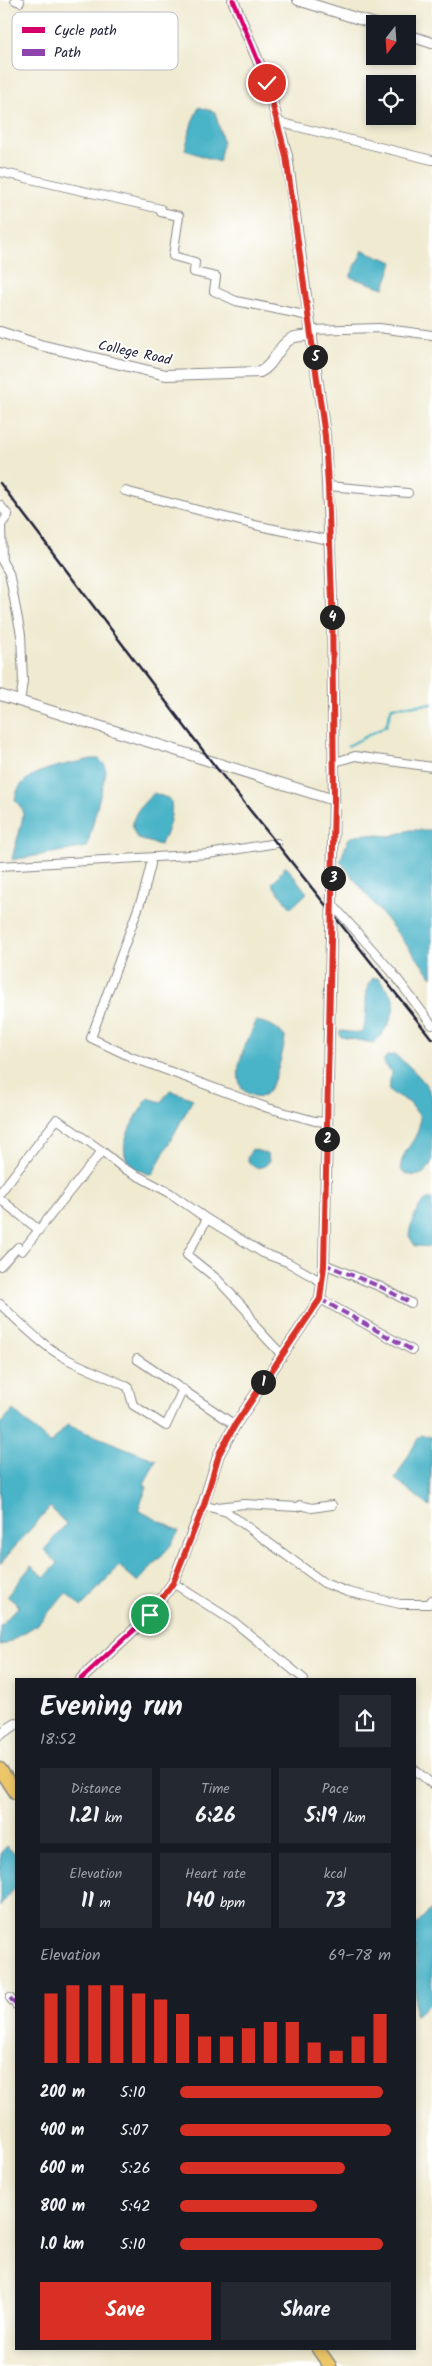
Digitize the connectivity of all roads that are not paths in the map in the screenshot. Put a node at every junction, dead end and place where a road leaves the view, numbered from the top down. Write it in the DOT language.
graph roads {
  1 [pos="233,0"];
  2 [pos="298,0"];
  3 [pos="366,21"];
  4 [pos="416,37"];
  5 [pos="432,42"];
  6 [pos="278,122"];
  7 [pos="432,160"];
  8 [pos="0,172"];
  9 [pos="309,316"];
  10 [pos="0,332"];
  11 [pos="312,332"];
  12 [pos="432,335"];
  13 [pos="328,486"];
  14 [pos="126,491"];
  15 [pos="408,493"];
  16 [pos="0,505"];
  17 [pos="329,540"];
  18 [pos="0,696"];
  19 [pos="20,702"];
  20 [pos="332,763"];
  21 [pos="432,767"];
  22 [pos="334,800"];
  23 [pos="277,843"];
  24 [pos="151,864"];
  25 [pos="0,866"];
  26 [pos="333,905"];
  27 [pos="432,1024"];
  28 [pos="328,1122"];
  29 [pos="102,1151"];
  30 [pos="0,1193"];
  31 [pos="0,1199"];
  32 [pos="207,1219"];
  33 [pos="39,1230"];
  34 [pos="324,1264"];
  35 [pos="0,1266"];
  36 [pos="322,1282"];
  37 [pos="320,1299"];
  38 [pos="411,1303"];
  39 [pos="0,1304"];
  40 [pos="412,1350"];
  41 [pos="282,1355"];
  42 [pos="137,1359"];
  43 [pos="183,1389"];
  44 [pos="235,1425"];
  45 [pos="332,1505"];
  46 [pos="209,1506"];
  47 [pos="173,1583"];
  48 [pos="432,1600"];
  49 [pos="82,1678"];
  50 [pos="303,1678"];
  51 [pos="15,1725"];
  52 [pos="0,1734"];
  53 [pos="0,1769"];
  54 [pos="416,1771"];
  55 [pos="432,1784"];
  56 [pos="15,1792"];
  57 [pos="10,1998"];
  58 [pos="15,2004"];
  59 [pos="319,2350"];
  60 [pos="330,2366"];
  1 -- 6 [label="street"];
  2 -- 3 [label="street"];
  4 -- 5 [label="street"];
  6 -- 7 [label="street"];
  6 -- 9 [label="street"];
  8 -- 9 [label="street"];
  9 -- 11 [label="street"];
  10 -- 11 [label="street, College Road"];
  11 -- 12 [label="street"];
  11 -- 13 [label="street"];
  13 -- 15 [label="street"];
  13 -- 17 [label="street"];
  14 -- 17 [label="street"];
  16 -- 19 [label="street"];
  17 -- 20 [label="street"];
  18 -- 19 [label="street"];
  19 -- 22 [label="street"];
  20 -- 21 [label="street"];
  20 -- 22 [label="street"];
  22 -- 26 [label="street"];
  23 -- 25 [label="street"];
  24 -- 28 [label="street"];
  26 -- 27 [label="street"];
  26 -- 28 [label="street"];
  28 -- 34 [label="street"];
  29 -- 30 [label="street"];
  29 -- 32 [label="street"];
  29 -- 33 [label="street"];
  31 -- 33 [label="street"];
  32 -- 36 [label="street"];
  32 -- 41 [label="street"];
  33 -- 35 [label="street"];
  34 -- 36 [label="street"];
  34 -- 38 [label="street"];
  36 -- 37 [label="street"];
  37 -- 40 [label="street"];
  37 -- 41 [label="street"];
  39 -- 43 [label="street"];
  41 -- 44 [label="street"];
  42 -- 43 [label="street"];
  43 -- 44 [label="street"];
  44 -- 46 [label="street"];
  45 -- 46 [label="street"];
  46 -- 47 [label="street"];
  46 -- 48 [label="street"];
  47 -- 49 [label="street"];
  47 -- 50 [label="street"];
  51 -- 52 [label="street"];
  53 -- 56 [label="highway"];
  54 -- 55 [label="street"];
  57 -- 58 [label="street"];
  59 -- 60 [label="highway"];
}
